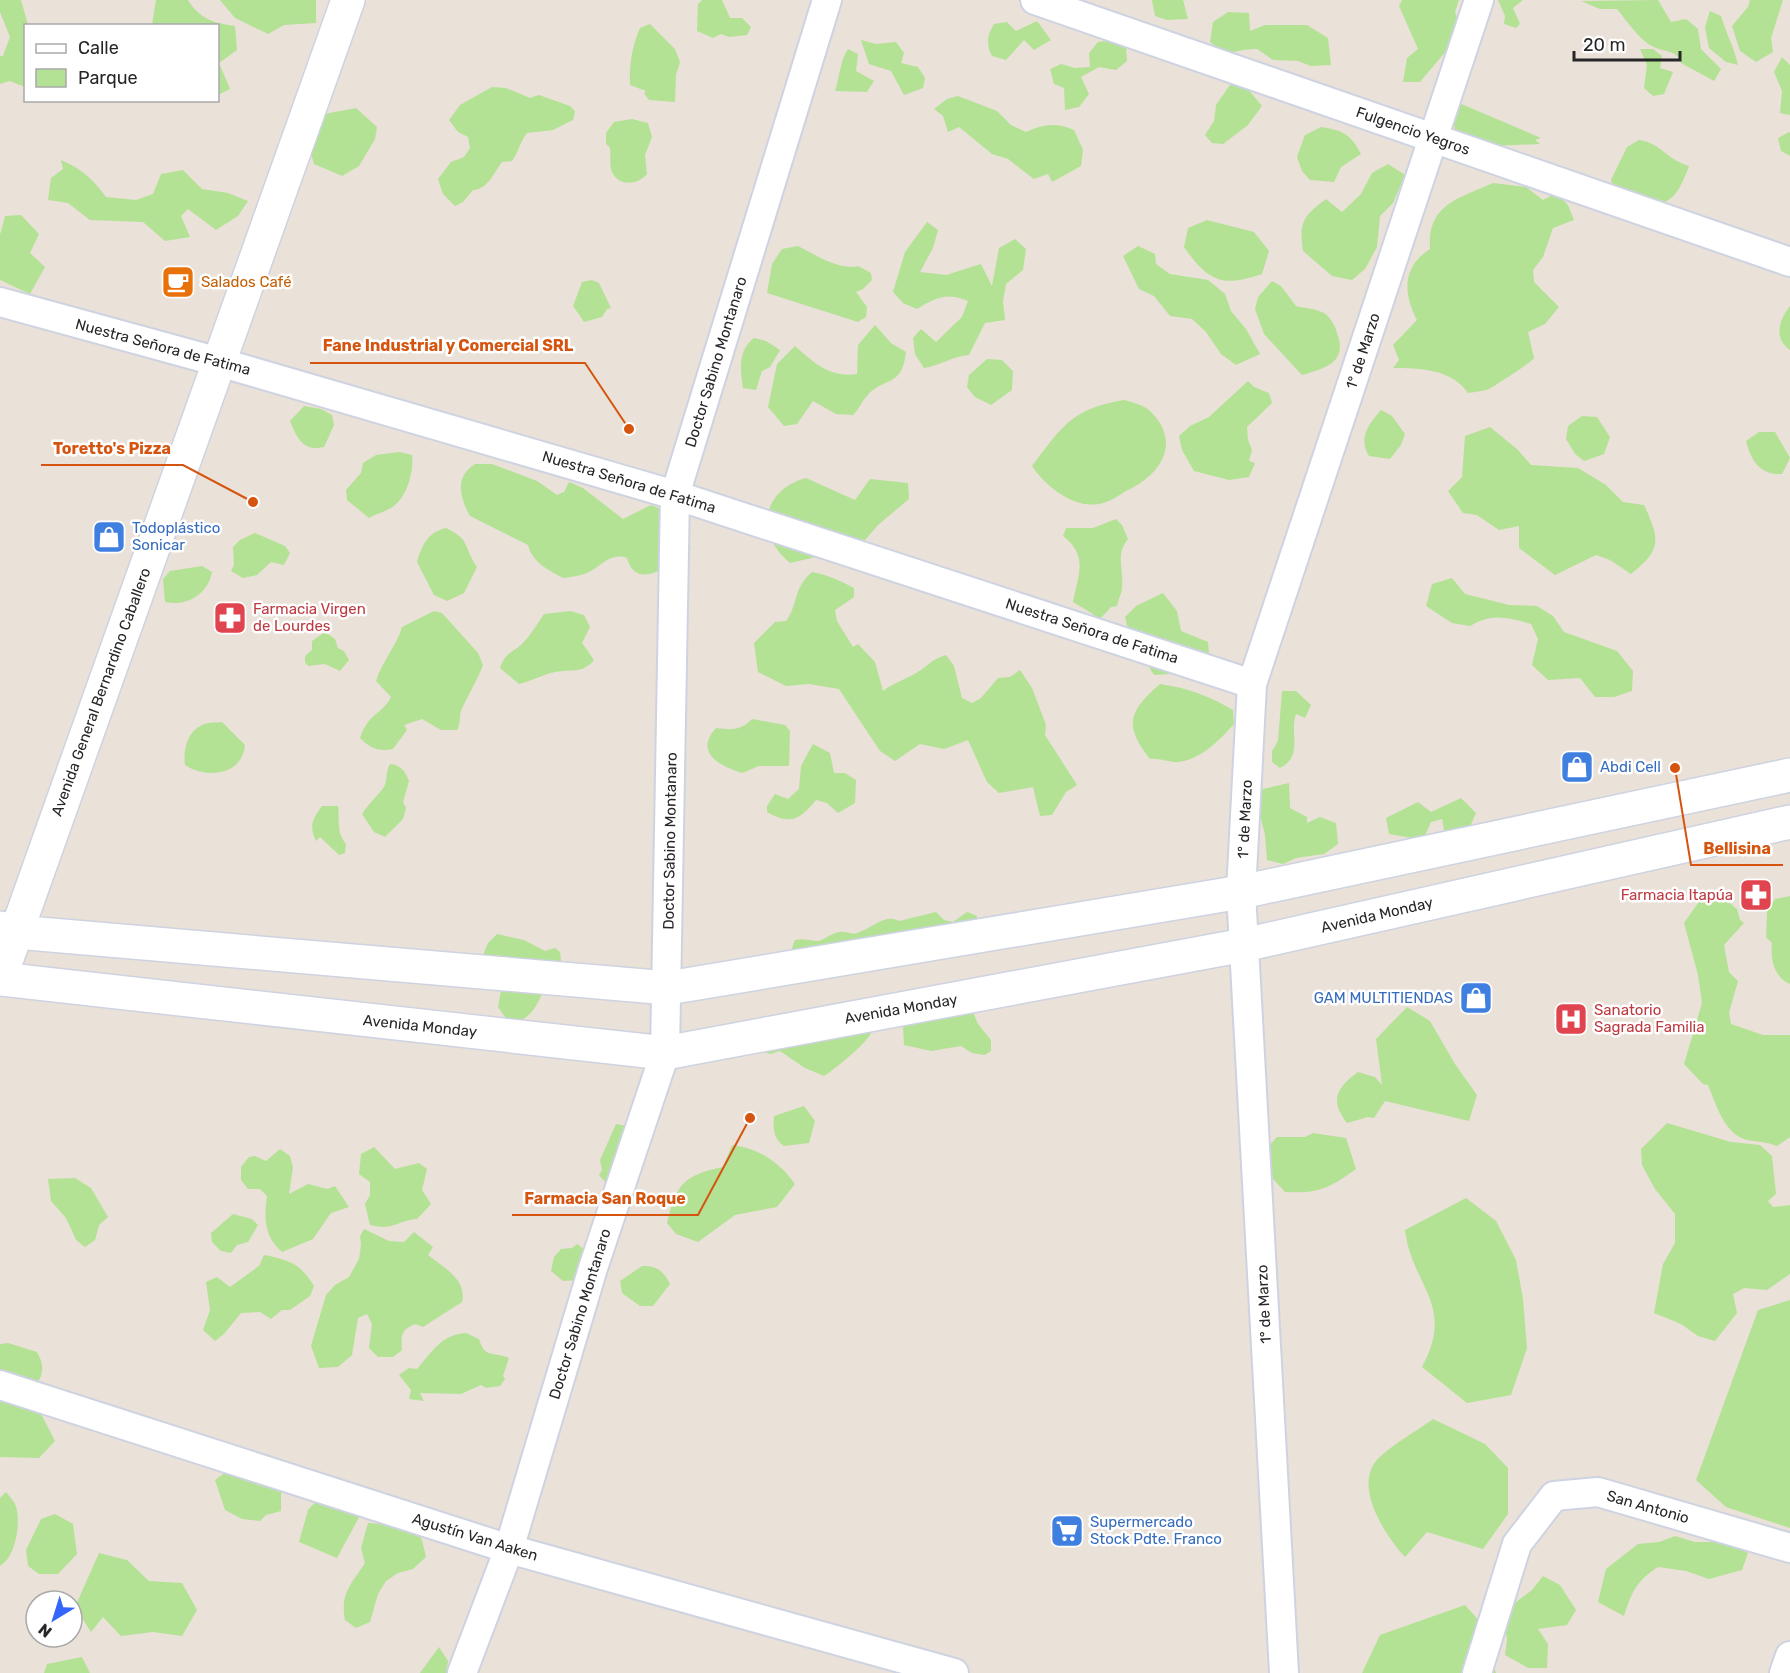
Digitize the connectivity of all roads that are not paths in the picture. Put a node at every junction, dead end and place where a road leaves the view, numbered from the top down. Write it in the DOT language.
graph roads {
  1 [pos="348,0"];
  2 [pos="826,0"];
  3 [pos="1035,0"];
  4 [pos="1479,0"];
  5 [pos="1433,137"];
  6 [pos="1790,262"];
  7 [pos="0,302"];
  8 [pos="219,362"];
  9 [pos="675,495"];
  10 [pos="1252,684"];
  11 [pos="1790,775"];
  12 [pos="1790,822"];
  13 [pos="1241,892"];
  14 [pos="8,930"];
  15 [pos="1244,945"];
  16 [pos="0,978"];
  17 [pos="668,988"];
  18 [pos="665,1053"];
  19 [pos="0,1385"];
  20 [pos="1790,1548"];
  21 [pos="509,1549"];
  22 [pos="1790,1656"];
  23 [pos="462,1673"];
  24 [pos="954,1673"];
  25 [pos="1284,1673"];
  26 [pos="1477,1673"];
  27 [pos="1784,1673"];
  1 -- 8 [label="main road, Avenida General Bernardino Caballero"];
  2 -- 9 [label="street, Doctor Sabino Montanaro"];
  3 -- 5 [label="street, Fulgencio Yegros"];
  4 -- 5 [label="street, 1° de Marzo"];
  5 -- 6 [label="street, Fulgencio Yegros"];
  5 -- 10 [label="street, 1° de Marzo"];
  7 -- 8 [label="street, Nuestra Señora de Fatima"];
  8 -- 9 [label="street, Nuestra Señora de Fatima"];
  8 -- 14 [label="main road, Avenida General Bernardino Caballero"];
  9 -- 10 [label="street, Nuestra Señora de Fatima"];
  9 -- 17 [label="street, Doctor Sabino Montanaro"];
  10 -- 13 [label="street, 1° de Marzo"];
  11 -- 13 [label="main road"];
  12 -- 15 [label="main road, Avenida Monday"];
  13 -- 15 [label="street, 1° de Marzo"];
  13 -- 17 [label="main road"];
  14 -- 16 [label="main road, Avenida General Bernardino Caballero"];
  14 -- 17 [label="main road"];
  15 -- 18 [label="main road, Avenida Monday"];
  15 -- 25 [label="street, 1° de Marzo"];
  16 -- 18 [label="main road, Avenida Monday"];
  17 -- 18 [label="street, Doctor Sabino Montanaro"];
  18 -- 21 [label="street, Doctor Sabino Montanaro"];
  19 -- 21 [label="street, Agustín Van Aaken"];
  20 -- 26 [label="street, San Antonio"];
  21 -- 23 [label="street, Doctor Sabino Montanaro"];
  21 -- 24 [label="street, Agustín Van Aaken"];
  22 -- 27 [label="street"];
}
